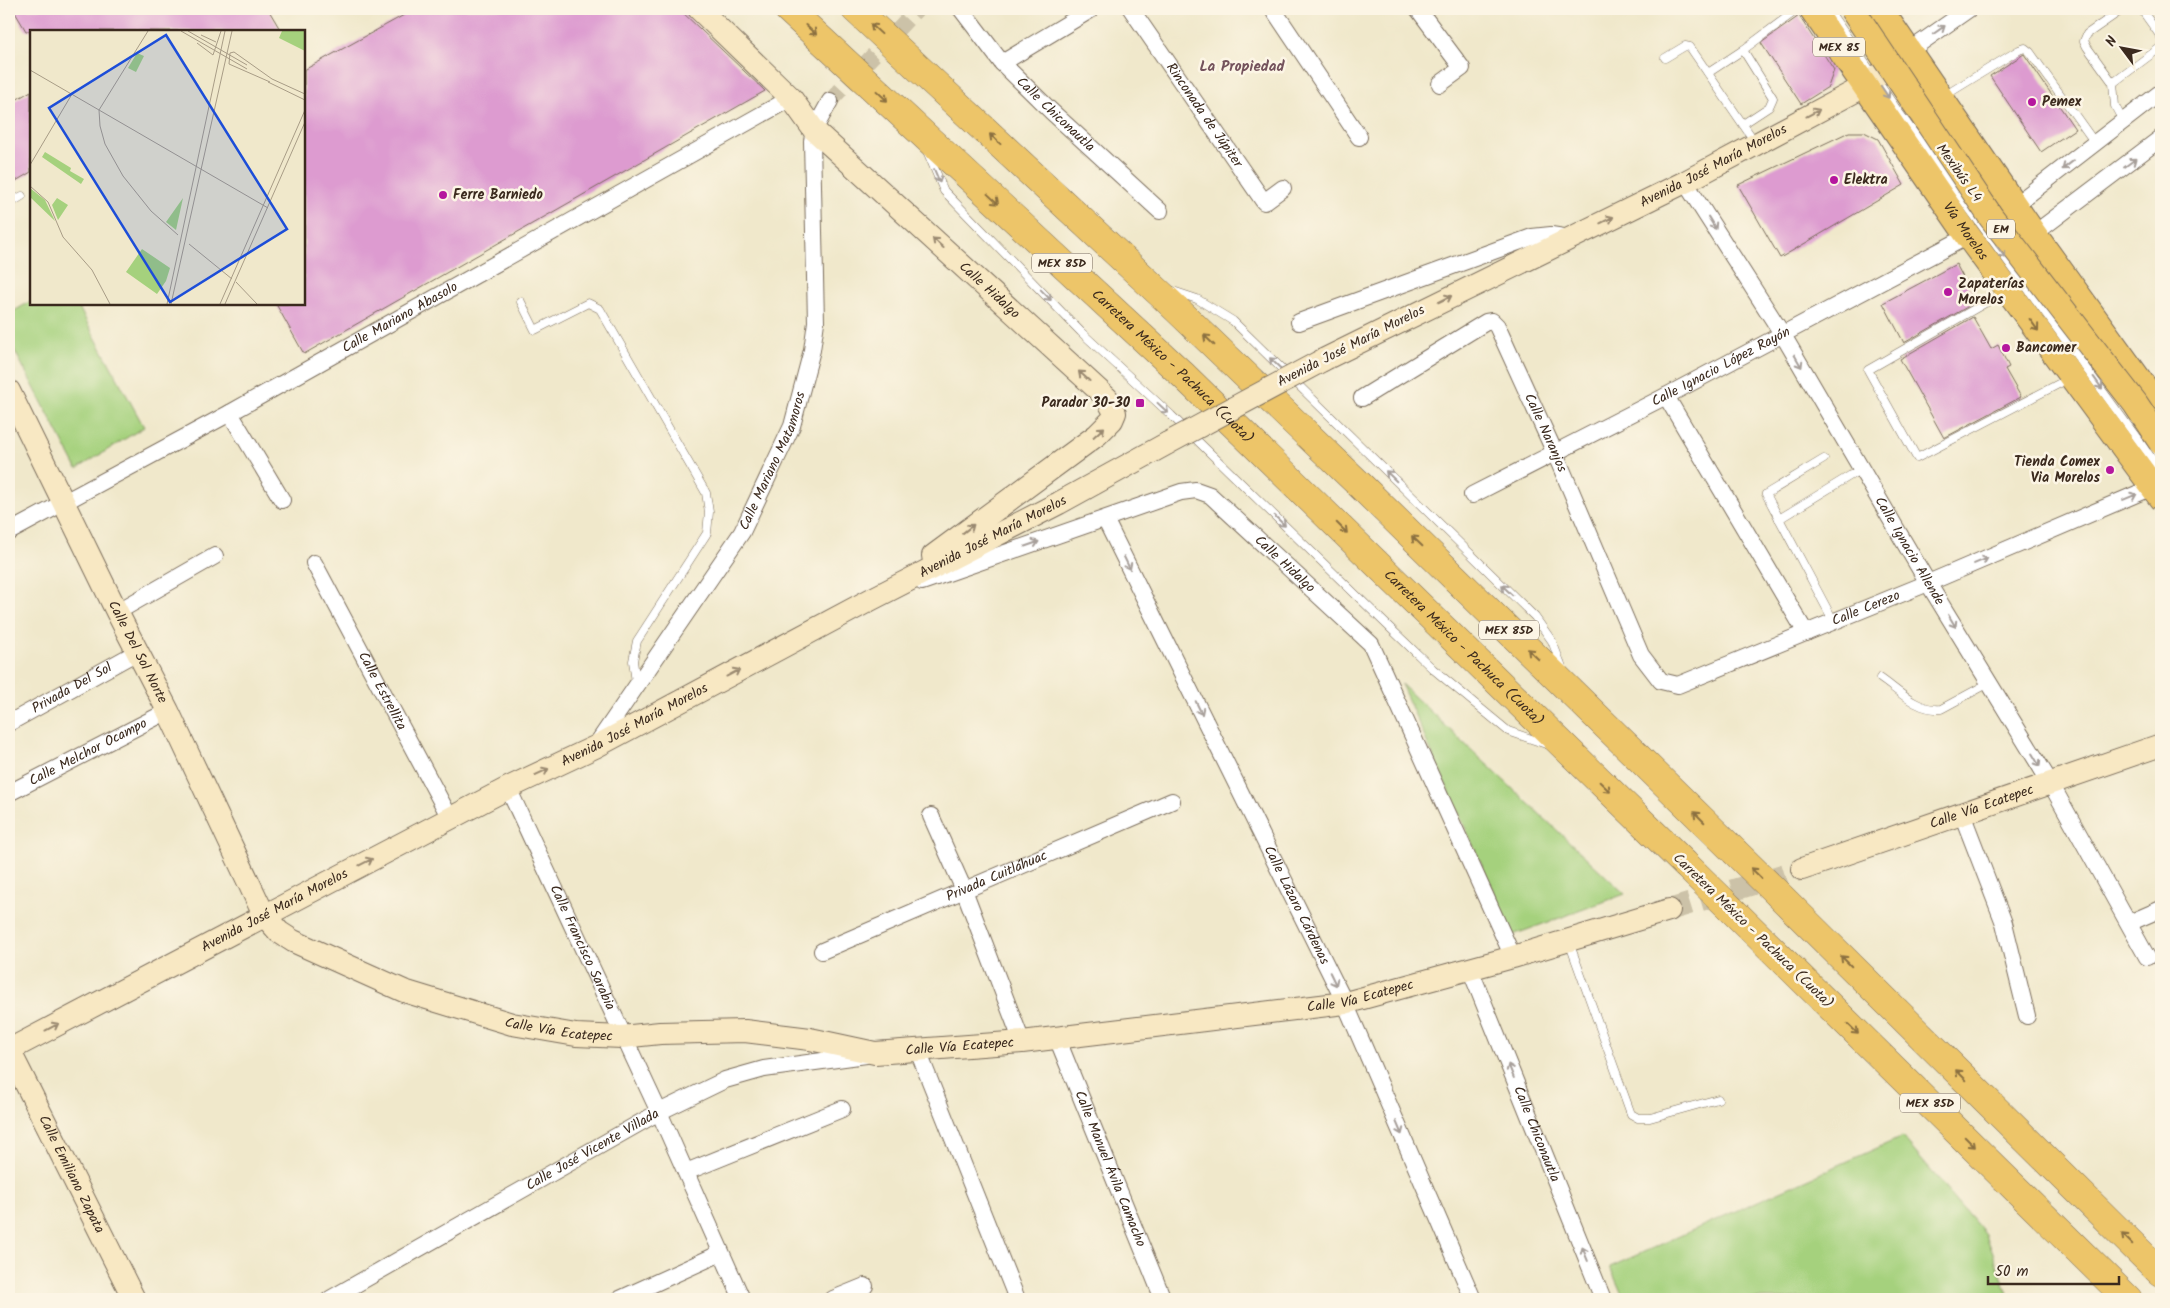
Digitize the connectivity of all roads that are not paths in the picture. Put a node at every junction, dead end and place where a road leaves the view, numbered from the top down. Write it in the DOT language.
graph roads {
  1 [pos="699,9"];
  2 [pos="788,9"];
  3 [pos="855,9"];
  4 [pos="961,9"];
  5 [pos="1092,9"];
  6 [pos="1131,9"];
  7 [pos="1273,9"];
  8 [pos="1418,9"];
  9 [pos="1798,9"];
  10 [pos="1812,9"];
  11 [pos="1828,9"];
  12 [pos="1852,9"];
  13 [pos="1880,9"];
  14 [pos="1969,9"];
  15 [pos="2123,9"];
  16 [pos="2141,9"];
  17 [pos="2161,36"];
  18 [pos="2161,47"];
  19 [pos="1743,50"];
  20 [pos="1902,56"];
  21 [pos="1665,58"];
  22 [pos="1002,64"];
  23 [pos="1708,73"];
  24 [pos="1870,82"];
  25 [pos="2113,83"];
  26 [pos="1440,84"];
  27 [pos="2161,92"];
  28 [pos="791,98"];
  29 [pos="1941,98"];
  30 [pos="830,101"];
  31 [pos="2124,121"];
  32 [pos="1743,124"];
  33 [pos="814,130"];
  34 [pos="918,131"];
  35 [pos="1359,137"];
  36 [pos="2161,138"];
  37 [pos="2095,143"];
  38 [pos="1756,144"];
  39 [pos="1685,182"];
  40 [pos="1283,188"];
  41 [pos="22,196"];
  42 [pos="9,204"];
  43 [pos="2015,205"];
  44 [pos="1160,211"];
  45 [pos="2034,234"];
  46 [pos="1968,236"];
  47 [pos="1570,238"];
  48 [pos="2008,290"];
  49 [pos="522,302"];
  50 [pos="2082,315"];
  51 [pos="1300,322"];
  52 [pos="1783,335"];
  53 [pos="2072,376"];
  54 [pos="9,391"];
  55 [pos="1666,396"];
  56 [pos="1362,398"];
  57 [pos="230,413"];
  58 [pos="2158,413"];
  59 [pos="2161,442"];
  60 [pos="1555,453"];
  61 [pos="1824,460"];
  62 [pos="1862,469"];
  63 [pos="2159,485"];
  64 [pos="1472,495"];
  65 [pos="282,500"];
  66 [pos="63,503"];
  67 [pos="1105,519"];
  68 [pos="1779,519"];
  69 [pos="9,532"];
  70 [pos="215,556"];
  71 [pos="314,563"];
  72 [pos="1928,583"];
  73 [pos="879,596"];
  74 [pos="117,612"];
  75 [pos="1834,622"];
  76 [pos="1806,633"];
  77 [pos="137,652"];
  78 [pos="1880,678"];
  79 [pos="1661,681"];
  80 [pos="1989,683"];
  81 [pos="637,687"];
  82 [pos="168,711"];
  83 [pos="9,723"];
  84 [pos="2161,745"];
  85 [pos="595,747"];
  86 [pos="1570,753"];
  87 [pos="2051,784"];
  88 [pos="508,788"];
  89 [pos="9,793"];
  90 [pos="1172,801"];
  91 [pos="1962,814"];
  92 [pos="931,816"];
  93 [pos="450,818"];
  94 [pos="1802,869"];
  95 [pos="964,890"];
  96 [pos="2161,909"];
  97 [pos="1669,910"];
  98 [pos="264,915"];
  99 [pos="2129,923"];
  100 [pos="1569,940"];
  101 [pos="822,950"];
  102 [pos="1513,957"];
  103 [pos="2147,957"];
  104 [pos="1470,969"];
  105 [pos="1345,1003"];
  106 [pos="2027,1016"];
  107 [pos="622,1036"];
  108 [pos="1057,1038"];
  109 [pos="1022,1042"];
  110 [pos="9,1049"];
  111 [pos="918,1052"];
  112 [pos="875,1054"];
  113 [pos="1718,1099"];
  114 [pos="842,1110"];
  115 [pos="659,1112"];
  116 [pos="686,1172"];
  117 [pos="721,1252"];
  118 [pos="2161,1273"];
  119 [pos="865,1286"];
  120 [pos="134,1299"];
  121 [pos="330,1299"];
  122 [pos="620,1299"];
  123 [pos="742,1299"];
  124 [pos="833,1299"];
  125 [pos="1017,1299"];
  126 [pos="1163,1299"];
  127 [pos="1473,1299"];
  128 [pos="1603,1299"];
  129 [pos="2128,1299"];
  1 -- 28 [label="main road, Calle Hidalgo"];
  2 -- 34 [label="highway, Carretera México - Pachuca (Cuota) / MEX 85D, one-way"];
  118 -- 3 [label="highway, MEX 85D, one-way, bridge"];
  4 -- 22 [label="street, Calle Chiconautla"];
  5 -- 22 [label="street"];
  6 -- 40 [label="street, Rinconada de Júpiter"];
  7 -- 35 [label="street"];
  8 -- 26 [label="street"];
  9 -- 19 [label="lane"];
  10 -- 24 [label="main road, Vía Morelos / MEX 85"];
  11 -- 24 [label="lane, Mexibús L4"];
  12 -- 59 [label="main road, EM, bridge"];
  13 -- 20 [label="main road"];
  20 -- 14 [label="street, Avenida José María Morelos, one-way"];
  15 -- 25 [label="lane"];
  16 -- 17 [label="lane"];
  18 -- 25 [label="lane"];
  19 -- 23 [label="lane"];
  19 -- 32 [label="lane"];
  20 -- 24 [label="main road, Avenida José María Morelos"];
  20 -- 29 [label="main road"];
  21 -- 23 [label="lane"];
  22 -- 44 [label="street, Calle Chiconautla"];
  23 -- 32 [label="lane"];
  38 -- 24 [label="main road, Avenida José María Morelos, one-way"];
  24 -- 46 [label="main road, Vía Morelos / MEX 85"];
  24 -- 63 [label="lane, Mexibús L4, one-way"];
  25 -- 31 [label="lane"];
  27 -- 31 [label="street"];
  28 -- 33 [label="main road, Calle Hidalgo"];
  28 -- 57 [label="street, Calle Mariano Abasolo"];
  29 -- 37 [label="lane"];
  29 -- 43 [label="main road"];
  30 -- 33 [label="street"];
  31 -- 37 [label="street"];
  32 -- 38 [label="lane"];
  73 -- 33 [label="main road, Calle Hidalgo, one-way"];
  33 -- 81 [label="street, Calle Mariano Matamoros"];
  34 -- 86 [label="highway, Carretera México - Pachuca (Cuota) / MEX 85D, one-way"];
  34 -- 86 [label="lane, one-way"];
  45 -- 36 [label="street, one-way"];
  37 -- 43 [label="street, one-way"];
  38 -- 39 [label="main road, Avenida José María Morelos"];
  47 -- 39 [label="main road, Avenida José María Morelos, one-way"];
  39 -- 52 [label="street, Calle Ignacio Allende, one-way"];
  41 -- 42 [label="lane"];
  43 -- 45 [label="main road"];
  45 -- 58 [label="main road"];
  46 -- 48 [label="main road, Vía Morelos / MEX 85"];
  46 -- 52 [label="street, Calle Ignacio López Rayón"];
  47 -- 51 [label="street"];
  73 -- 47 [label="main road, Avenida José María Morelos, one-way, bridge"];
  48 -- 53 [label="main road, Vía Morelos / MEX 85, one-way"];
  48 -- 53 [label="lane"];
  49 -- 81 [label="lane"];
  50 -- 58 [label="lane"];
  52 -- 55 [label="street, Calle Ignacio López Rayón"];
  52 -- 62 [label="street, Calle Ignacio Allende, one-way"];
  53 -- 63 [label="main road, Vía Morelos / MEX 85"];
  54 -- 66 [label="main road, Calle Del Sol Norte"];
  55 -- 60 [label="street, Calle Ignacio López Rayón"];
  55 -- 76 [label="street"];
  56 -- 60 [label="street, Calle Naranjos"];
  57 -- 65 [label="street"];
  57 -- 66 [label="street, Calle Mariano Abasolo"];
  60 -- 64 [label="street, Calle Ignacio López Rayón"];
  60 -- 79 [label="street, Calle Naranjos"];
  61 -- 68 [label="lane"];
  62 -- 68 [label="lane"];
  62 -- 72 [label="street, Calle Ignacio Allende"];
  72 -- 63 [label="street, Calle Cerezo, one-way"];
  66 -- 69 [label="street, Calle Mariano Abasolo"];
  66 -- 74 [label="main road, Calle Del Sol Norte"];
  73 -- 67 [label="street, Calle Hidalgo, one-way"];
  67 -- 102 [label="street, Calle Hidalgo"];
  67 -- 105 [label="street, Calle Lázaro Cárdenas, one-way"];
  68 -- 75 [label="lane"];
  70 -- 74 [label="street"];
  71 -- 93 [label="street, Calle Estrellita"];
  72 -- 75 [label="street, Calle Cerezo"];
  72 -- 80 [label="street, Calle Ignacio Allende, one-way"];
  85 -- 73 [label="main road, Avenida José María Morelos, one-way"];
  74 -- 77 [label="main road, Calle Del Sol Norte"];
  75 -- 76 [label="street, Calle Cerezo"];
  76 -- 79 [label="street, Calle Cerezo"];
  77 -- 82 [label="main road, Calle Del Sol Norte"];
  77 -- 83 [label="street, Privada Del Sol"];
  78 -- 80 [label="lane"];
  80 -- 87 [label="street, Calle Ignacio Allende, one-way"];
  81 -- 85 [label="street, Calle Mariano Matamoros"];
  82 -- 89 [label="street, Calle Melchor Ocampo"];
  82 -- 98 [label="main road, Calle Del Sol Norte"];
  84 -- 87 [label="main road, Calle Vía Ecatepec"];
  88 -- 85 [label="main road, Avenida José María Morelos, one-way"];
  86 -- 129 [label="highway, Carretera México - Pachuca (Cuota) / MEX 85D, one-way, bridge"];
  87 -- 91 [label="main road, Calle Vía Ecatepec"];
  87 -- 99 [label="street, Calle Ignacio Allende"];
  88 -- 93 [label="main road, Avenida José María Morelos"];
  88 -- 107 [label="street, Calle Francisco Sarabia"];
  90 -- 95 [label="street, Privada Cuitláhuac"];
  91 -- 94 [label="main road, Calle Vía Ecatepec"];
  91 -- 106 [label="street"];
  92 -- 95 [label="street"];
  98 -- 93 [label="main road, Avenida José María Morelos, one-way"];
  95 -- 101 [label="street, Privada Cuitláhuac"];
  95 -- 109 [label="street"];
  96 -- 99 [label="street"];
  97 -- 100 [label="main road, Calle Vía Ecatepec"];
  98 -- 107 [label="main road, Calle Vía Ecatepec"];
  110 -- 98 [label="main road, Avenida José María Morelos, one-way"];
  99 -- 103 [label="street, Calle Ignacio Allende"];
  100 -- 102 [label="main road, Calle Vía Ecatepec"];
  100 -- 113 [label="lane"];
  102 -- 104 [label="main road, Calle Vía Ecatepec"];
  104 -- 105 [label="main road, Calle Vía Ecatepec"];
  128 -- 104 [label="street, Calle Chiconautla, one-way"];
  105 -- 108 [label="main road, Calle Vía Ecatepec"];
  105 -- 127 [label="street, Calle Lázaro Cárdenas, one-way"];
  107 -- 112 [label="main road, Calle Vía Ecatepec"];
  107 -- 115 [label="street, Calle Francisco Sarabia"];
  108 -- 109 [label="main road, Calle Vía Ecatepec"];
  108 -- 126 [label="street, Calle Manuel Ávila Camacho"];
  109 -- 111 [label="main road, Calle Vía Ecatepec"];
  110 -- 120 [label="main road, Calle Emiliano Zapata"];
  111 -- 112 [label="main road, Calle Vía Ecatepec"];
  111 -- 125 [label="street"];
  112 -- 115 [label="street, Calle José Vicente Villada"];
  114 -- 116 [label="street"];
  115 -- 116 [label="street, Calle Francisco Sarabia"];
  115 -- 121 [label="street, Calle José Vicente Villada"];
  116 -- 117 [label="street, Calle Francisco Sarabia"];
  117 -- 122 [label="street"];
  117 -- 123 [label="street, Calle Francisco Sarabia"];
  119 -- 124 [label="street"];
}
